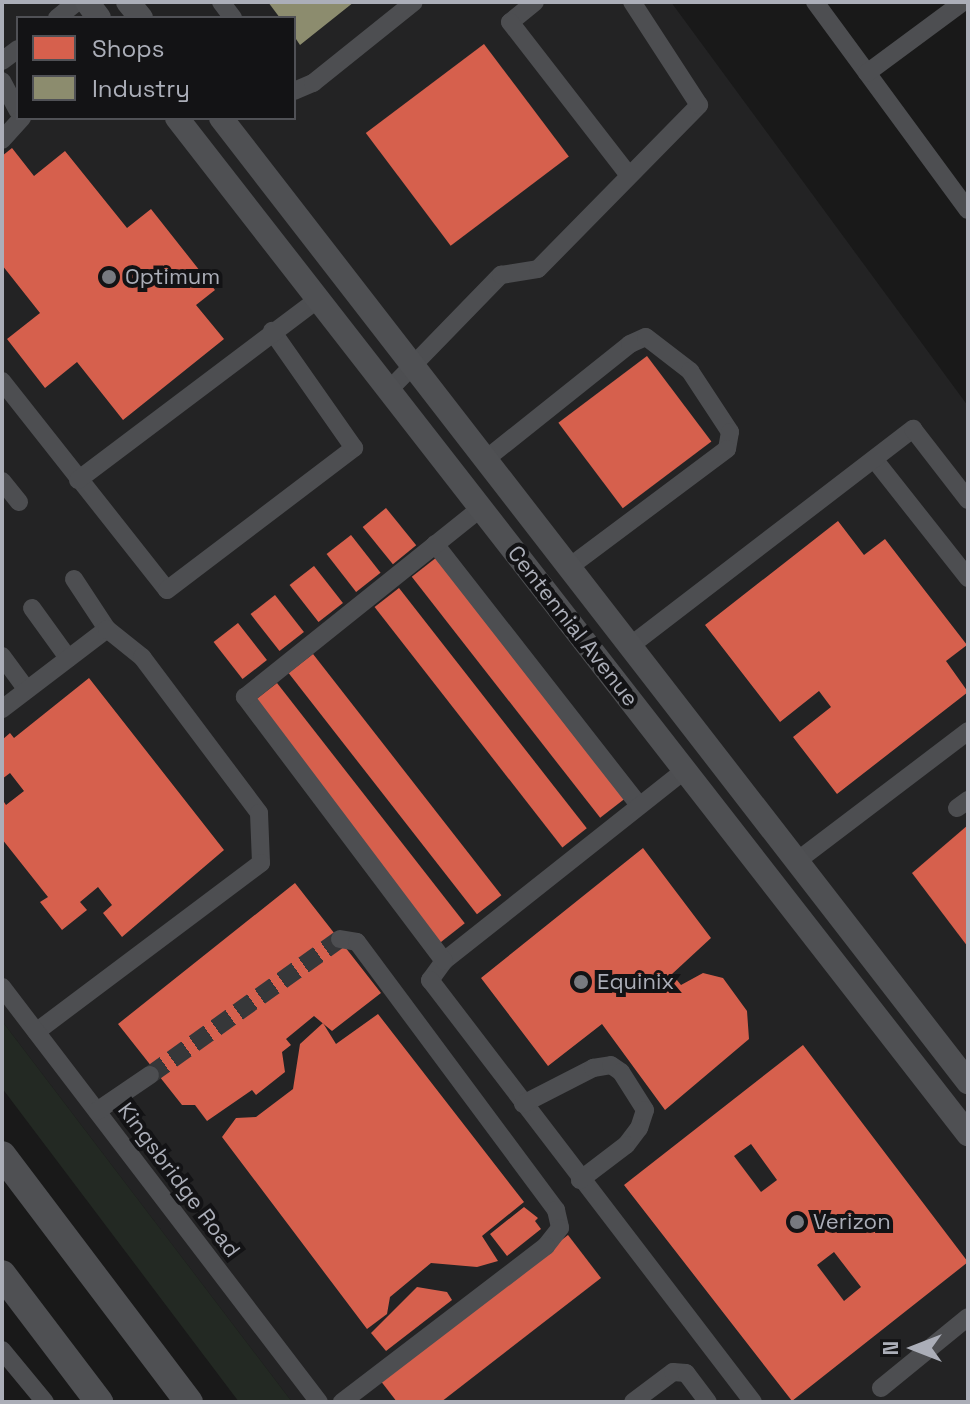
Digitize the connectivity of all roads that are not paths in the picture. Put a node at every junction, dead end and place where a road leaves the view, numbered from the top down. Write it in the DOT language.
graph roads {
  1 [pos="77,2"];
  2 [pos="414,2"];
  3 [pos="535,2"];
  4 [pos="632,2"];
  5 [pos="815,2"];
  6 [pos="963,2"];
  7 [pos="60,16"];
  8 [pos="867,73"];
  9 [pos="2,81"];
  10 [pos="296,90"];
  11 [pos="16,107"];
  12 [pos="23,120"];
  13 [pos="179,120"];
  14 [pos="223,120"];
  15 [pos="2,140"];
  16 [pos="628,174"];
  17 [pos="968,210"];
  18 [pos="318,299"];
  19 [pos="272,331"];
  20 [pos="414,367"];
  21 [pos="2,381"];
  22 [pos="389,390"];
  23 [pos="486,459"];
  24 [pos="874,459"];
  25 [pos="78,480"];
  26 [pos="968,500"];
  27 [pos="481,508"];
  28 [pos="435,544"];
  29 [pos="569,567"];
  30 [pos="968,578"];
  31 [pos="74,579"];
  32 [pos="32,608"];
  33 [pos="107,629"];
  34 [pos="630,646"];
  35 [pos="2,656"];
  36 [pos="68,658"];
  37 [pos="27,690"];
  38 [pos="2,709"];
  39 [pos="968,731"];
  40 [pos="685,770"];
  41 [pos="639,805"];
  42 [pos="797,861"];
  43 [pos="340,939"];
  44 [pos="444,961"];
  45 [pos="2,987"];
  46 [pos="36,1032"];
  47 [pos="150,1075"];
  48 [pos="968,1082"];
  49 [pos="523,1104"];
  50 [pos="97,1111"];
  51 [pos="968,1134"];
  52 [pos="2,1155"];
  53 [pos="580,1180"];
  54 [pos="2,1274"];
  55 [pos="968,1317"];
  56 [pos="2,1350"];
  57 [pos="881,1388"];
  58 [pos="45,1402"];
  59 [pos="99,1402"];
  60 [pos="189,1402"];
  61 [pos="319,1402"];
  62 [pos="342,1402"];
  63 [pos="633,1402"];
  64 [pos="708,1402"];
  65 [pos="753,1402"];
  1 -- 7 [label="street"];
  2 -- 10 [label="street"];
  3 -- 16 [label="street"];
  4 -- 16 [label="street"];
  5 -- 8 [label="street"];
  6 -- 8 [label="street"];
  8 -- 17 [label="street"];
  9 -- 11 [label="street"];
  12 -- 15 [label="street"];
  13 -- 18 [label="main road, Centennial Avenue"];
  14 -- 20 [label="main road, Centennial Avenue"];
  16 -- 20 [label="street"];
  18 -- 19 [label="street"];
  18 -- 22 [label="main road, Centennial Avenue"];
  19 -- 25 [label="street"];
  19 -- 25 [label="street"];
  20 -- 22 [label="street"];
  20 -- 23 [label="main road, Centennial Avenue"];
  21 -- 25 [label="street"];
  22 -- 27 [label="main road, Centennial Avenue"];
  23 -- 29 [label="main road, Centennial Avenue"];
  23 -- 29 [label="street"];
  24 -- 26 [label="street"];
  24 -- 30 [label="street"];
  24 -- 34 [label="street"];
  27 -- 28 [label="street"];
  27 -- 40 [label="main road, Centennial Avenue"];
  28 -- 41 [label="street"];
  28 -- 44 [label="street"];
  29 -- 34 [label="main road, Centennial Avenue"];
  31 -- 33 [label="street"];
  32 -- 36 [label="street"];
  33 -- 36 [label="street"];
  33 -- 46 [label="street"];
  34 -- 42 [label="main road, Centennial Avenue"];
  35 -- 37 [label="street"];
  36 -- 37 [label="street"];
  37 -- 38 [label="street"];
  39 -- 42 [label="street"];
  40 -- 41 [label="street"];
  40 -- 51 [label="main road, Centennial Avenue"];
  41 -- 44 [label="street"];
  42 -- 48 [label="main road, Centennial Avenue"];
  43 -- 62 [label="street"];
  44 -- 49 [label="street"];
  45 -- 46 [label="street, Kingsbridge Road"];
  46 -- 50 [label="street, Kingsbridge Road"];
  47 -- 50 [label="street"];
  49 -- 53 [label="street"];
  49 -- 53 [label="street"];
  50 -- 61 [label="street, Kingsbridge Road"];
  52 -- 60 [label="highway"];
  53 -- 65 [label="street"];
  54 -- 59 [label="highway"];
  55 -- 57 [label="street"];
  56 -- 58 [label="street"];
  63 -- 64 [label="street"];
}
